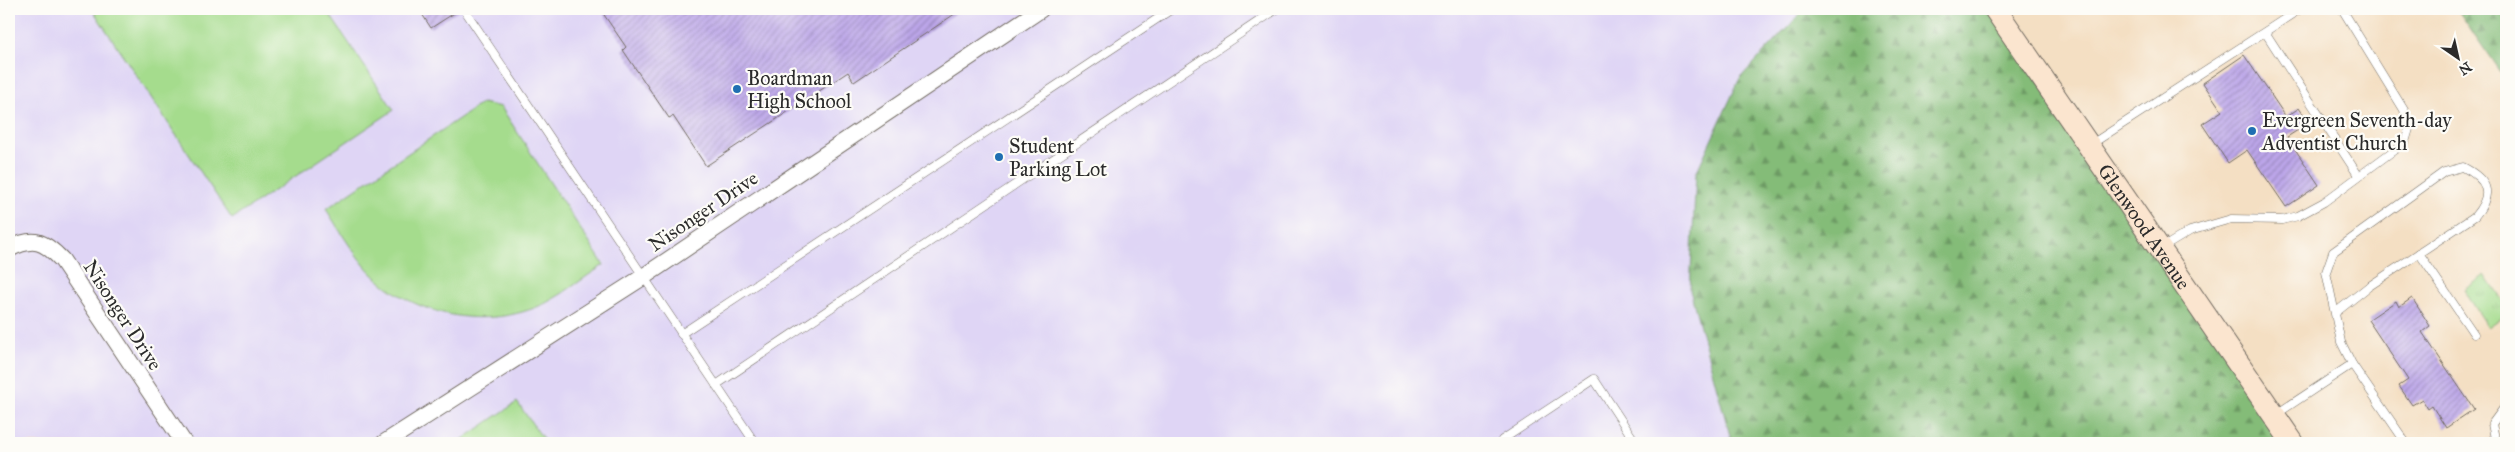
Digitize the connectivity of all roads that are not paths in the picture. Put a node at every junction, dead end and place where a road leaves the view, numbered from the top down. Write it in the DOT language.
graph roads {
  1 [pos="464,9"];
  2 [pos="1042,9"];
  3 [pos="1172,9"];
  4 [pos="1277,9"];
  5 [pos="1996,9"];
  6 [pos="2300,9"];
  7 [pos="2342,9"];
  8 [pos="2265,32"];
  9 [pos="2089,146"];
  10 [pos="2358,175"];
  11 [pos="9,249"];
  12 [pos="2160,250"];
  13 [pos="2419,253"];
  14 [pos="643,277"];
  15 [pos="2336,313"];
  16 [pos="681,334"];
  17 [pos="2474,334"];
  18 [pos="2352,364"];
  19 [pos="716,385"];
  20 [pos="2506,404"];
  21 [pos="2274,415"];
  22 [pos="2291,442"];
  23 [pos="184,443"];
  24 [pos="384,443"];
  25 [pos="755,443"];
  26 [pos="1504,443"];
  27 [pos="1636,443"];
  28 [pos="2406,443"];
  29 [pos="2496,443"];
  1 -- 14 [label="lane"];
  2 -- 14 [label="street, Nisonger Drive"];
  3 -- 16 [label="lane"];
  4 -- 19 [label="lane"];
  5 -- 9 [label="street, Glenwood Avenue"];
  6 -- 8 [label="lane"];
  7 -- 10 [label="lane"];
  8 -- 9 [label="lane"];
  8 -- 10 [label="lane"];
  9 -- 12 [label="street, Glenwood Avenue"];
  10 -- 12 [label="lane"];
  11 -- 23 [label="street, Nisonger Drive"];
  12 -- 21 [label="street, Glenwood Avenue"];
  13 -- 15 [label="lane"];
  13 -- 15 [label="lane"];
  13 -- 17 [label="lane"];
  14 -- 16 [label="lane"];
  14 -- 24 [label="street, Nisonger Drive"];
  15 -- 18 [label="lane"];
  16 -- 19 [label="lane"];
  18 -- 21 [label="lane"];
  18 -- 28 [label="lane"];
  19 -- 25 [label="lane"];
  20 -- 29 [label="lane"];
  21 -- 22 [label="street, Glenwood Avenue"];
  26 -- 27 [label="lane"];
}
